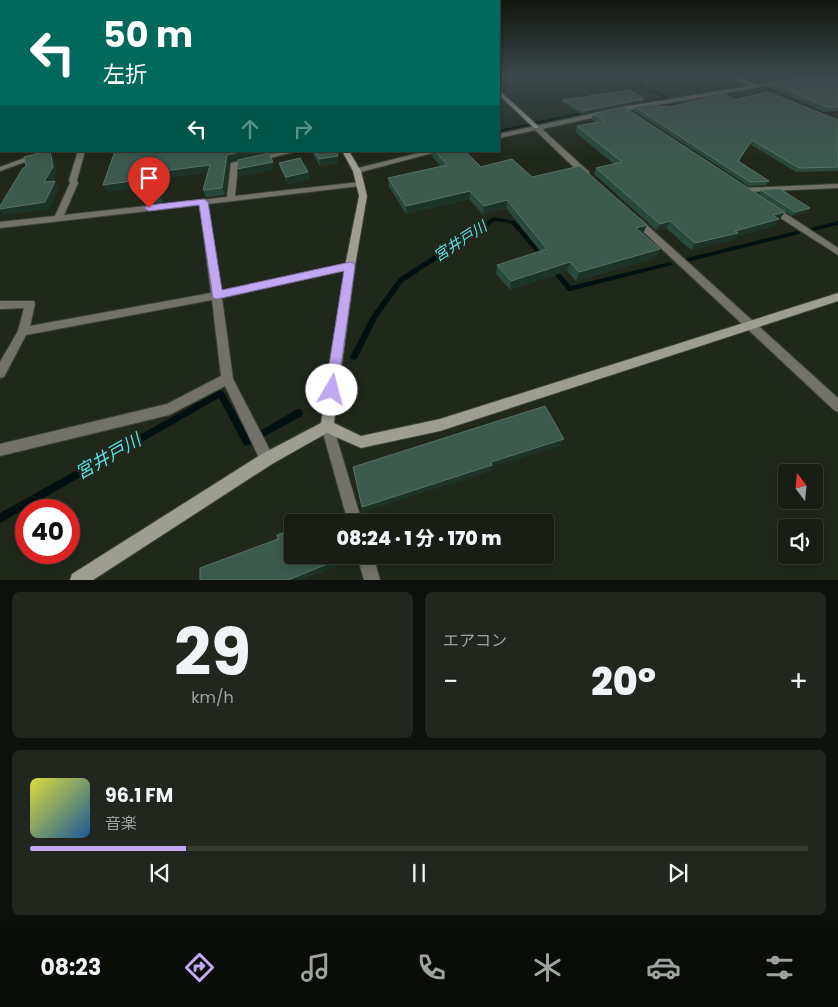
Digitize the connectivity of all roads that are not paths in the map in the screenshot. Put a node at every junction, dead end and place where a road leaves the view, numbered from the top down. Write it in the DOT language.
graph roads {
  1 [pos="511,103"];
  2 [pos="654,103"];
  3 [pos="623,108"];
  4 [pos="631,114"];
  5 [pos="534,125"];
  6 [pos="500,136"];
  7 [pos="49,152"];
  8 [pos="82,152"];
  9 [pos="291,152"];
  10 [pos="345,152"];
  11 [pos="433,152"];
  12 [pos="0,169"];
  13 [pos="356,171"];
  14 [pos="596,183"];
  15 [pos="360,184"];
  16 [pos="736,184"];
  17 [pos="838,186"];
  18 [pos="744,190"];
  19 [pos="230,199"];
  20 [pos="760,200"];
  21 [pos="204,202"];
  22 [pos="768,205"];
  23 [pos="630,215"];
  24 [pos="58,218"];
  25 [pos="0,225"];
  26 [pos="838,252"];
  27 [pos="350,266"];
  28 [pos="217,295"];
  29 [pos="838,297"];
  30 [pos="0,305"];
  31 [pos="748,325"];
  32 [pos="23,331"];
  33 [pos="0,373"];
  34 [pos="227,379"];
  35 [pos="838,406"];
  36 [pos="327,426"];
  37 [pos="0,450"];
  38 [pos="267,459"];
  39 [pos="353,514"];
  40 [pos="368,564"];
  41 [pos="78,580"];
  42 [pos="372,580"];
  1 -- 5 [label="street"];
  2 -- 3 [label="street"];
  3 -- 4 [label="street"];
  3 -- 5 [label="street"];
  5 -- 6 [label="street"];
  5 -- 14 [label="street"];
  7 -- 12 [label="street"];
  8 -- 24 [label="street"];
  9 -- 19 [label="street"];
  10 -- 13 [label="street"];
  11 -- 13 [label="street"];
  13 -- 15 [label="street"];
  15 -- 19 [label="street"];
  15 -- 27 [label="street"];
  16 -- 18 [label="street"];
  17 -- 18 [label="street"];
  18 -- 20 [label="street"];
  19 -- 21 [label="street"];
  21 -- 24 [label="street"];
  21 -- 28 [label="street"];
  22 -- 26 [label="street"];
  23 -- 31 [label="street"];
  24 -- 25 [label="street"];
  27 -- 28 [label="street"];
  27 -- 36 [label="street"];
  28 -- 32 [label="street"];
  28 -- 34 [label="street"];
  29 -- 31 [label="street"];
  30 -- 32 [label="street"];
  31 -- 35 [label="street"];
  31 -- 36 [label="street"];
  32 -- 33 [label="street"];
  34 -- 37 [label="street"];
  34 -- 38 [label="street"];
  36 -- 38 [label="street"];
  36 -- 39 [label="street"];
  38 -- 41 [label="street"];
  40 -- 42 [label="street"];
}
